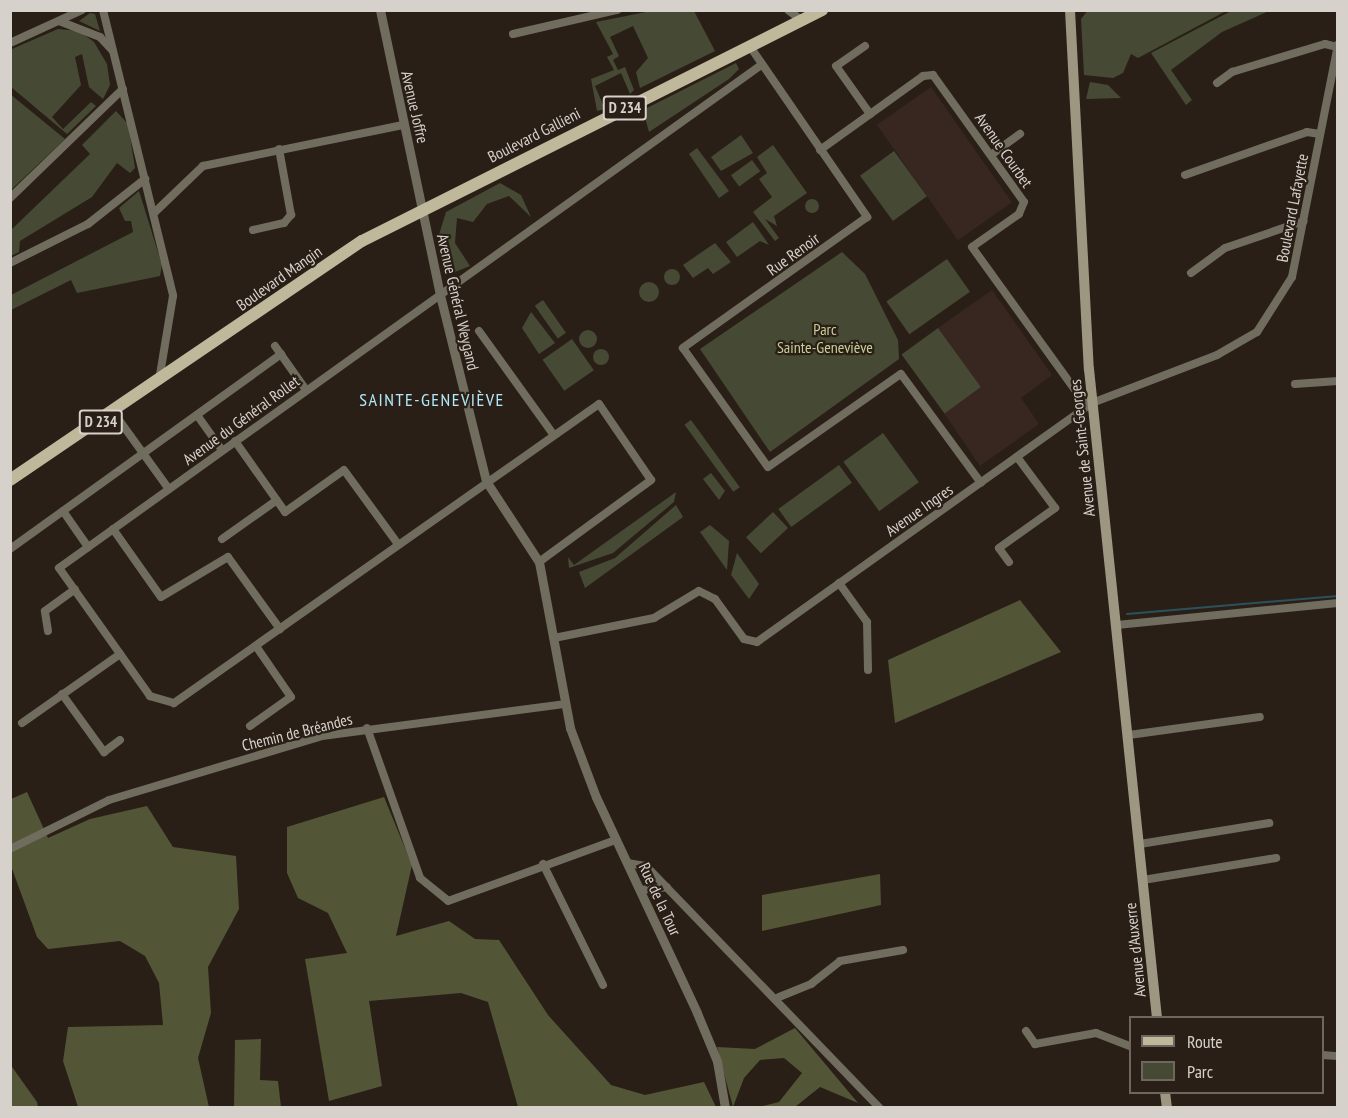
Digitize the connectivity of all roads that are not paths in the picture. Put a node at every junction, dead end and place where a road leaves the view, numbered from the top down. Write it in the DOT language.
graph roads {
  1 [pos="82,10"];
  2 [pos="103,10"];
  3 [pos="380,10"];
  4 [pos="617,10"];
  5 [pos="788,10"];
  6 [pos="822,10"];
  7 [pos="1070,10"];
  8 [pos="585,14"];
  9 [pos="800,19"];
  10 [pos="59,21"];
  11 [pos="513,34"];
  12 [pos="10,42"];
  13 [pos="749,45"];
  14 [pos="865,46"];
  15 [pos="1337,46"];
  16 [pos="113,51"];
  17 [pos="760,66"];
  18 [pos="1217,83"];
  19 [pos="123,89"];
  20 [pos="870,114"];
  21 [pos="403,125"];
  22 [pos="1020,134"];
  23 [pos="1320,134"];
  24 [pos="279,149"];
  25 [pos="820,150"];
  26 [pos="991,155"];
  27 [pos="1185,175"];
  28 [pos="145,179"];
  29 [pos="10,198"];
  30 [pos="423,210"];
  31 [pos="154,213"];
  32 [pos="1304,220"];
  33 [pos="253,231"];
  34 [pos="10,263"];
  35 [pos="1191,273"];
  36 [pos="440,295"];
  37 [pos="479,331"];
  38 [pos="275,346"];
  39 [pos="281,354"];
  40 [pos="159,381"];
  41 [pos="1338,381"];
  42 [pos="1295,384"];
  43 [pos="306,390"];
  44 [pos="1092,403"];
  45 [pos="114,413"];
  46 [pos="197,415"];
  47 [pos="553,434"];
  48 [pos="234,441"];
  49 [pos="222,450"];
  50 [pos="143,453"];
  51 [pos="1017,457"];
  52 [pos="10,480"];
  53 [pos="486,481"];
  54 [pos="981,483"];
  55 [pos="168,488"];
  56 [pos="277,500"];
  57 [pos="63,511"];
  58 [pos="113,529"];
  59 [pos="222,539"];
  60 [pos="398,544"];
  61 [pos="88,547"];
  62 [pos="10,549"];
  63 [pos="539,562"];
  64 [pos="1009,562"];
  65 [pos="839,583"];
  66 [pos="75,589"];
  67 [pos="1338,603"];
  68 [pos="1117,625"];
  69 [pos="280,629"];
  70 [pos="48,631"];
  71 [pos="554,638"];
  72 [pos="256,646"];
  73 [pos="120,654"];
  74 [pos="868,670"];
  75 [pos="62,694"];
  76 [pos="564,704"];
  77 [pos="1260,717"];
  78 [pos="22,723"];
  79 [pos="250,726"];
  80 [pos="367,728"];
  81 [pos="1129,735"];
  82 [pos="120,740"];
  83 [pos="1269,823"];
  84 [pos="616,840"];
  85 [pos="1140,844"];
  86 [pos="10,849"];
  87 [pos="1276,858"];
  88 [pos="627,863"];
  89 [pos="543,864"];
  90 [pos="1143,880"];
  91 [pos="667,887"];
  92 [pos="640,890"];
  93 [pos="903,950"];
  94 [pos="603,985"];
  95 [pos="779,997"];
  96 [pos="1157,1016"];
  97 [pos="1026,1031"];
  98 [pos="1129,1045"];
  99 [pos="725,1107"];
  100 [pos="880,1107"];
  1 -- 10 [label="street"];
  2 -- 16 [label="street"];
  3 -- 21 [label="street, Avenue Joffre"];
  4 -- 8 [label="street"];
  5 -- 9 [label="street"];
  6 -- 9 [label="main road, Boulevard Gallieni / D 234"];
  7 -- 44 [label="main road, Avenue de Saint-Georges"];
  8 -- 11 [label="street"];
  9 -- 13 [label="main road, Boulevard Gallieni / D 234"];
  10 -- 12 [label="street"];
  10 -- 16 [label="street"];
  13 -- 17 [label="street, Rue Renoir"];
  13 -- 30 [label="main road, Boulevard Gallieni / D 234"];
  14 -- 20 [label="street"];
  15 -- 18 [label="street"];
  15 -- 23 [label="street, Boulevard Lafayette"];
  16 -- 19 [label="street"];
  17 -- 25 [label="street, Rue Renoir"];
  17 -- 36 [label="street, Avenue du Général Rollet"];
  19 -- 28 [label="street"];
  19 -- 29 [label="street"];
  20 -- 25 [label="street, Avenue Courbet"];
  20 -- 26 [label="street, Avenue Courbet"];
  21 -- 24 [label="street"];
  21 -- 30 [label="street, Avenue Joffre"];
  22 -- 26 [label="street"];
  23 -- 27 [label="street"];
  23 -- 32 [label="street, Boulevard Lafayette"];
  24 -- 31 [label="street"];
  24 -- 33 [label="street"];
  25 -- 54 [label="street, Rue Renoir"];
  26 -- 44 [label="street, Avenue Courbet"];
  28 -- 31 [label="street"];
  28 -- 34 [label="street"];
  30 -- 36 [label="street, Avenue Général Weygand"];
  30 -- 40 [label="main road, Boulevard Mangin / D 234"];
  31 -- 40 [label="street"];
  32 -- 35 [label="street"];
  32 -- 44 [label="street, Boulevard Lafayette"];
  36 -- 43 [label="street, Avenue du Général Rollet"];
  36 -- 53 [label="street, Avenue Général Weygand"];
  37 -- 47 [label="street"];
  38 -- 39 [label="street"];
  39 -- 43 [label="street"];
  39 -- 46 [label="street"];
  40 -- 45 [label="main road, D 234"];
  41 -- 42 [label="street"];
  43 -- 48 [label="street, Avenue du Général Rollet"];
  44 -- 51 [label="street, Avenue Ingres"];
  44 -- 68 [label="main road, Avenue de Saint-Georges"];
  45 -- 50 [label="street"];
  45 -- 52 [label="main road, D 234"];
  46 -- 49 [label="street"];
  46 -- 50 [label="street"];
  47 -- 53 [label="street"];
  47 -- 63 [label="street"];
  48 -- 49 [label="street, Avenue du Général Rollet"];
  48 -- 56 [label="street"];
  49 -- 55 [label="street, Avenue du Général Rollet"];
  50 -- 55 [label="street"];
  50 -- 57 [label="street"];
  51 -- 54 [label="street, Avenue Ingres"];
  51 -- 64 [label="street"];
  53 -- 60 [label="street"];
  53 -- 63 [label="street, Avenue Général Weygand"];
  54 -- 65 [label="street, Avenue Ingres"];
  55 -- 58 [label="street, Avenue du Général Rollet"];
  56 -- 59 [label="street"];
  56 -- 60 [label="street"];
  57 -- 61 [label="street"];
  57 -- 62 [label="street"];
  58 -- 61 [label="street, Avenue du Général Rollet"];
  58 -- 69 [label="street"];
  60 -- 69 [label="street"];
  61 -- 66 [label="street, Avenue du Général Rollet"];
  63 -- 71 [label="street, Rue de la Tour"];
  65 -- 71 [label="street, Avenue Ingres"];
  65 -- 74 [label="street"];
  66 -- 70 [label="street"];
  66 -- 73 [label="street"];
  67 -- 68 [label="street"];
  68 -- 81 [label="main road, Avenue de Saint-Georges"];
  69 -- 72 [label="street"];
  71 -- 76 [label="street, Rue de la Tour"];
  72 -- 73 [label="street"];
  72 -- 79 [label="street"];
  73 -- 75 [label="street"];
  75 -- 78 [label="street"];
  75 -- 82 [label="street"];
  76 -- 80 [label="street, Chemin de Bréandes"];
  76 -- 84 [label="street, Rue de la Tour"];
  77 -- 81 [label="street"];
  80 -- 86 [label="street, Chemin de Bréandes"];
  80 -- 89 [label="street"];
  81 -- 85 [label="main road, Avenue de Saint-Georges"];
  83 -- 85 [label="street"];
  84 -- 88 [label="street, Rue de la Tour"];
  84 -- 89 [label="street"];
  85 -- 90 [label="main road, Avenue de Saint-Georges"];
  87 -- 90 [label="street"];
  88 -- 91 [label="street"];
  88 -- 92 [label="street, Rue de la Tour"];
  89 -- 94 [label="street"];
  90 -- 96 [label="main road, Avenue d'Auxerre"];
  91 -- 92 [label="street"];
  91 -- 95 [label="street"];
  92 -- 99 [label="street, Rue de la Tour"];
  93 -- 95 [label="street"];
  95 -- 100 [label="street"];
  97 -- 98 [label="street"];
}
